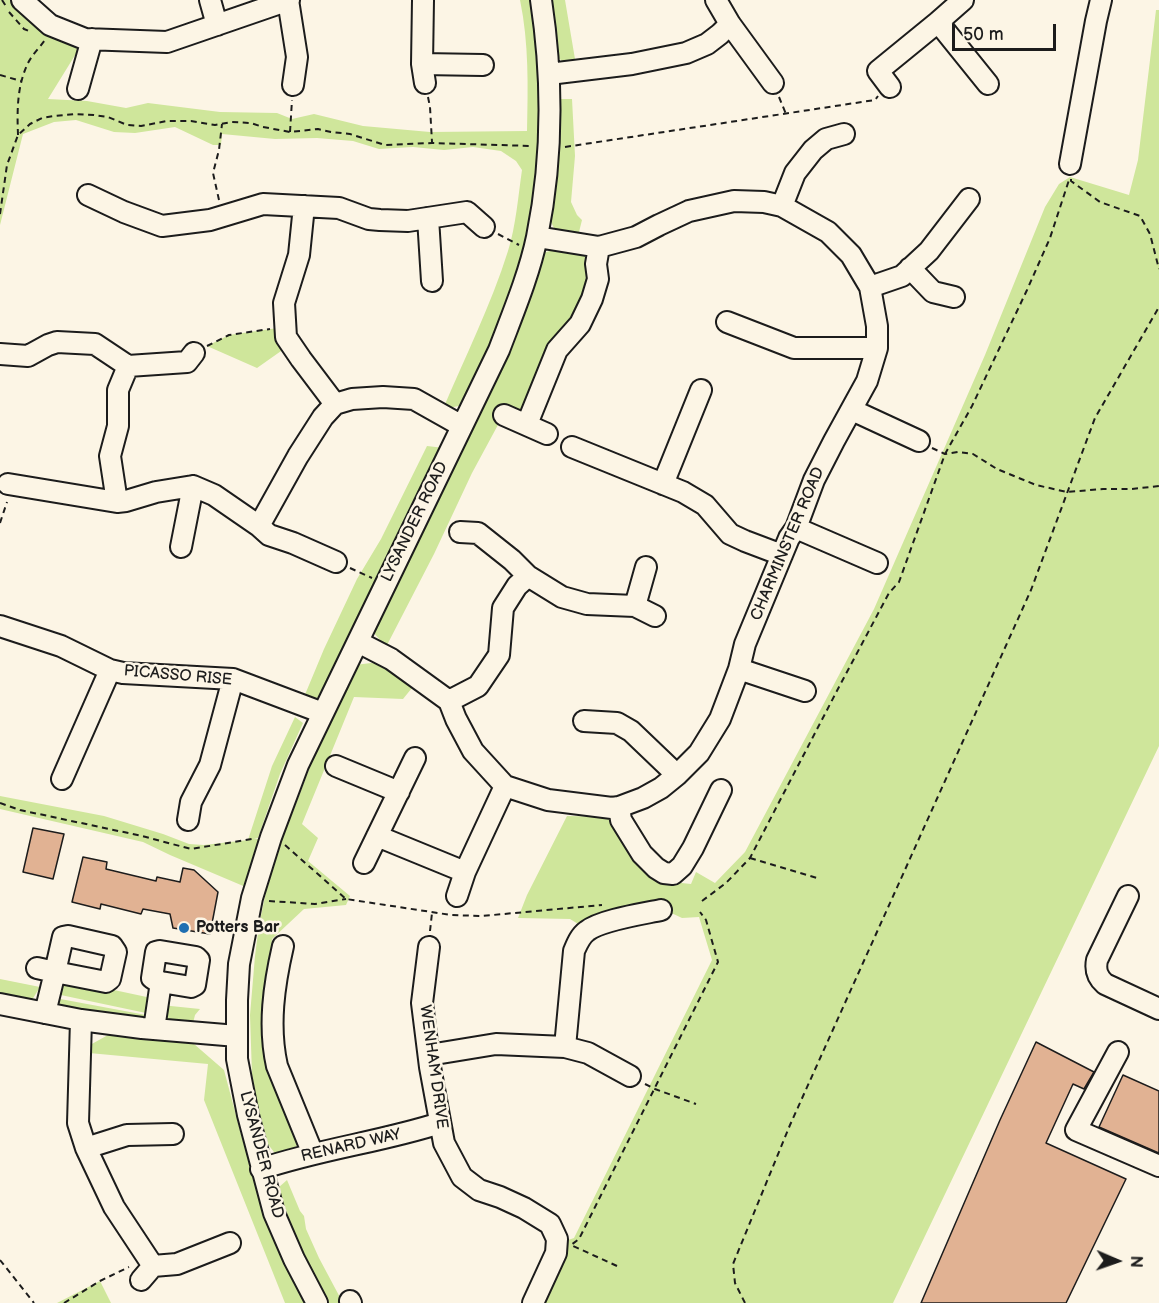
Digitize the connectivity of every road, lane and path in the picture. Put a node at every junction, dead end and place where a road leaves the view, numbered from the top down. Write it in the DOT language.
graph roads {
  1 [pos="22,0"];
  2 [pos="210,0"];
  3 [pos="288,0"];
  4 [pos="423,0"];
  5 [pos="541,0"];
  6 [pos="716,0"];
  7 [pos="963,0"];
  8 [pos="1101,0"];
  9 [pos="938,22"];
  10 [pos="730,24"];
  11 [pos="217,25"];
  12 [pos="47,38"];
  13 [pos="92,39"];
  14 [pos="483,64"];
  15 [pos="423,73"];
  16 [pos="549,74"];
  17 [pos="0,75"];
  18 [pos="21,81"];
  19 [pos="773,83"];
  20 [pos="988,84"];
  21 [pos="294,85"];
  22 [pos="890,87"];
  23 [pos="78,89"];
  24 [pos="875,100"];
  25 [pos="222,124"];
  26 [pos="290,132"];
  27 [pos="844,134"];
  28 [pos="18,135"];
  29 [pos="432,143"];
  30 [pos="549,147"];
  31 [pos="1070,170"];
  32 [pos="88,195"];
  33 [pos="969,199"];
  34 [pos="308,206"];
  35 [pos="782,206"];
  36 [pos="0,214"];
  37 [pos="222,216"];
  38 [pos="428,218"];
  39 [pos="484,227"];
  40 [pos="535,243"];
  41 [pos="599,247"];
  42 [pos="910,268"];
  43 [pos="1159,269"];
  44 [pos="432,281"];
  45 [pos="870,287"];
  46 [pos="954,297"];
  47 [pos="1159,307"];
  48 [pos="728,322"];
  49 [pos="285,327"];
  50 [pos="876,348"];
  51 [pos="194,353"];
  52 [pos="0,354"];
  53 [pos="128,366"];
  54 [pos="701,390"];
  55 [pos="334,405"];
  56 [pos="852,410"];
  57 [pos="504,415"];
  58 [pos="527,424"];
  59 [pos="462,426"];
  60 [pos="547,434"];
  61 [pos="919,441"];
  62 [pos="573,447"];
  63 [pos="945,454"];
  64 [pos="10,484"];
  65 [pos="663,484"];
  66 [pos="193,486"];
  67 [pos="1159,486"];
  68 [pos="1067,492"];
  69 [pos="117,502"];
  70 [pos="0,523"];
  71 [pos="259,526"];
  72 [pos="796,528"];
  73 [pos="460,532"];
  74 [pos="181,547"];
  75 [pos="782,555"];
  76 [pos="336,562"];
  77 [pos="877,563"];
  78 [pos="646,567"];
  79 [pos="528,576"];
  80 [pos="372,578"];
  81 [pos="635,606"];
  82 [pos="655,616"];
  83 [pos="0,626"];
  84 [pos="358,642"];
  85 [pos="739,669"];
  86 [pos="110,670"];
  87 [pos="234,679"];
  88 [pos="805,691"];
  89 [pos="449,701"];
  90 [pos="323,713"];
  91 [pos="584,721"];
  92 [pos="415,758"];
  93 [pos="336,766"];
  94 [pos="677,775"];
  95 [pos="62,779"];
  96 [pos="505,786"];
  97 [pos="721,790"];
  98 [pos="399,792"];
  99 [pos="0,803"];
  100 [pos="619,807"];
  101 [pos="188,820"];
  102 [pos="377,836"];
  103 [pos="271,837"];
  104 [pos="750,858"];
  105 [pos="364,863"];
  106 [pos="465,872"];
  107 [pos="817,878"];
  108 [pos="457,896"];
  109 [pos="1128,896"];
  110 [pos="252,898"];
  111 [pos="346,899"];
  112 [pos="702,901"];
  113 [pos="606,904"];
  114 [pos="660,910"];
  115 [pos="700,912"];
  116 [pos="283,946"];
  117 [pos="429,947"];
  118 [pos="46,970"];
  119 [pos="160,982"];
  120 [pos="0,1004"];
  121 [pos="1159,1009"];
  122 [pos="45,1013"];
  123 [pos="81,1020"];
  124 [pos="154,1029"];
  125 [pos="237,1036"];
  126 [pos="565,1047"];
  127 [pos="1118,1052"];
  128 [pos="429,1055"];
  129 [pos="630,1076"];
  130 [pos="655,1089"];
  131 [pos="696,1104"];
  132 [pos="440,1123"];
  133 [pos="173,1134"];
  134 [pos="86,1148"];
  135 [pos="313,1154"];
  136 [pos="1159,1166"];
  137 [pos="261,1169"];
  138 [pos="230,1243"];
  139 [pos="0,1260"];
  140 [pos="617,1266"];
  141 [pos="147,1268"];
  142 [pos="34,1303"];
  143 [pos="64,1303"];
  144 [pos="318,1303"];
  145 [pos="533,1303"];
  146 [pos="745,1303"];
  1 -- 13 [label="street"];
  2 -- 11 [label="street"];
  3 -- 11 [label="street"];
  3 -- 21 [label="street"];
  4 -- 15 [label="street"];
  5 -- 16 [label="street, LYSANDER ROAD"];
  6 -- 10 [label="street"];
  7 -- 9 [label="street"];
  8 -- 31 [label="street"];
  9 -- 20 [label="street"];
  9 -- 22 [label="street"];
  10 -- 16 [label="street"];
  10 -- 19 [label="street"];
  11 -- 13 [label="street"];
  12 -- 18 [label="path"];
  13 -- 23 [label="street"];
  14 -- 15 [label="street"];
  15 -- 29 [label="path"];
  16 -- 30 [label="street, LYSANDER ROAD"];
  17 -- 18 [label="path"];
  18 -- 28 [label="path"];
  21 -- 26 [label="path"];
  24 -- 30 [label="path"];
  25 -- 26 [label="path"];
  25 -- 28 [label="path"];
  25 -- 37 [label="path"];
  26 -- 29 [label="path"];
  27 -- 35 [label="street"];
  28 -- 36 [label="path"];
  29 -- 30 [label="path"];
  30 -- 40 [label="street, LYSANDER ROAD"];
  31 -- 43 [label="path"];
  31 -- 63 [label="path"];
  32 -- 37 [label="street"];
  33 -- 42 [label="street"];
  34 -- 37 [label="street"];
  34 -- 38 [label="street"];
  34 -- 49 [label="street"];
  35 -- 41 [label="street, CHARMINSTER ROAD"];
  35 -- 45 [label="street, CHARMINSTER ROAD"];
  38 -- 39 [label="street"];
  38 -- 44 [label="street"];
  39 -- 40 [label="path"];
  40 -- 41 [label="street, CHARMINSTER ROAD"];
  40 -- 59 [label="street, LYSANDER ROAD"];
  41 -- 58 [label="street"];
  42 -- 45 [label="street"];
  42 -- 46 [label="street"];
  45 -- 50 [label="street, CHARMINSTER ROAD"];
  47 -- 68 [label="path"];
  48 -- 50 [label="street"];
  49 -- 51 [label="path"];
  49 -- 55 [label="street"];
  50 -- 56 [label="street, CHARMINSTER ROAD"];
  51 -- 53 [label="street"];
  52 -- 53 [label="street"];
  53 -- 69 [label="street"];
  54 -- 65 [label="street"];
  55 -- 59 [label="street"];
  55 -- 71 [label="street"];
  56 -- 61 [label="street"];
  56 -- 72 [label="street, CHARMINSTER ROAD"];
  57 -- 58 [label="street"];
  58 -- 60 [label="street"];
  59 -- 84 [label="street, LYSANDER ROAD"];
  62 -- 65 [label="street"];
  63 -- 68 [label="path"];
  63 -- 104 [label="path"];
  64 -- 69 [label="street"];
  64 -- 70 [label="path"];
  65 -- 75 [label="street"];
  66 -- 69 [label="street"];
  66 -- 71 [label="street"];
  66 -- 74 [label="street"];
  67 -- 68 [label="path"];
  68 -- 146 [label="path"];
  71 -- 76 [label="street"];
  72 -- 75 [label="street, CHARMINSTER ROAD"];
  72 -- 77 [label="street"];
  73 -- 79 [label="street"];
  75 -- 85 [label="street, CHARMINSTER ROAD"];
  76 -- 80 [label="path"];
  78 -- 81 [label="street"];
  79 -- 81 [label="street"];
  79 -- 89 [label="street"];
  81 -- 82 [label="street"];
  83 -- 86 [label="street, PICASSO RISE"];
  84 -- 89 [label="street"];
  84 -- 90 [label="street, LYSANDER ROAD"];
  85 -- 88 [label="street"];
  85 -- 94 [label="street, CHARMINSTER ROAD"];
  86 -- 87 [label="street, PICASSO RISE"];
  86 -- 95 [label="street"];
  87 -- 90 [label="street, PICASSO RISE"];
  87 -- 101 [label="street"];
  89 -- 96 [label="street, CHARMINSTER ROAD"];
  90 -- 103 [label="street, LYSANDER ROAD"];
  91 -- 94 [label="street"];
  92 -- 98 [label="street"];
  93 -- 98 [label="street"];
  94 -- 100 [label="street, CHARMINSTER ROAD"];
  96 -- 100 [label="street, CHARMINSTER ROAD"];
  96 -- 106 [label="street"];
  97 -- 100 [label="street"];
  98 -- 102 [label="street"];
  99 -- 103 [label="path"];
  102 -- 105 [label="street"];
  102 -- 106 [label="street"];
  103 -- 110 [label="street, LYSANDER ROAD"];
  103 -- 111 [label="path"];
  104 -- 107 [label="path"];
  104 -- 112 [label="path"];
  106 -- 108 [label="street"];
  109 -- 121 [label="street"];
  110 -- 111 [label="path"];
  110 -- 125 [label="street, LYSANDER ROAD"];
  111 -- 113 [label="path"];
  114 -- 126 [label="street"];
  115 -- 130 [label="path"];
  116 -- 135 [label="street"];
  117 -- 128 [label="street, WENHAM DRIVE"];
  118 -- 122 [label="street"];
  119 -- 124 [label="street"];
  120 -- 122 [label="street"];
  122 -- 123 [label="street"];
  123 -- 124 [label="street"];
  123 -- 134 [label="street"];
  124 -- 125 [label="street"];
  125 -- 137 [label="street, LYSANDER ROAD"];
  126 -- 128 [label="street"];
  126 -- 129 [label="street"];
  127 -- 136 [label="street"];
  128 -- 132 [label="street, WENHAM DRIVE"];
  130 -- 131 [label="path"];
  130 -- 140 [label="path"];
  132 -- 135 [label="street, RENARD WAY"];
  132 -- 145 [label="street, WENHAM DRIVE"];
  133 -- 134 [label="street"];
  134 -- 141 [label="street"];
  135 -- 137 [label="street, RENARD WAY"];
  137 -- 144 [label="street, LYSANDER ROAD"];
  138 -- 141 [label="street"];
  139 -- 142 [label="path"];
  141 -- 143 [label="path"];
}
